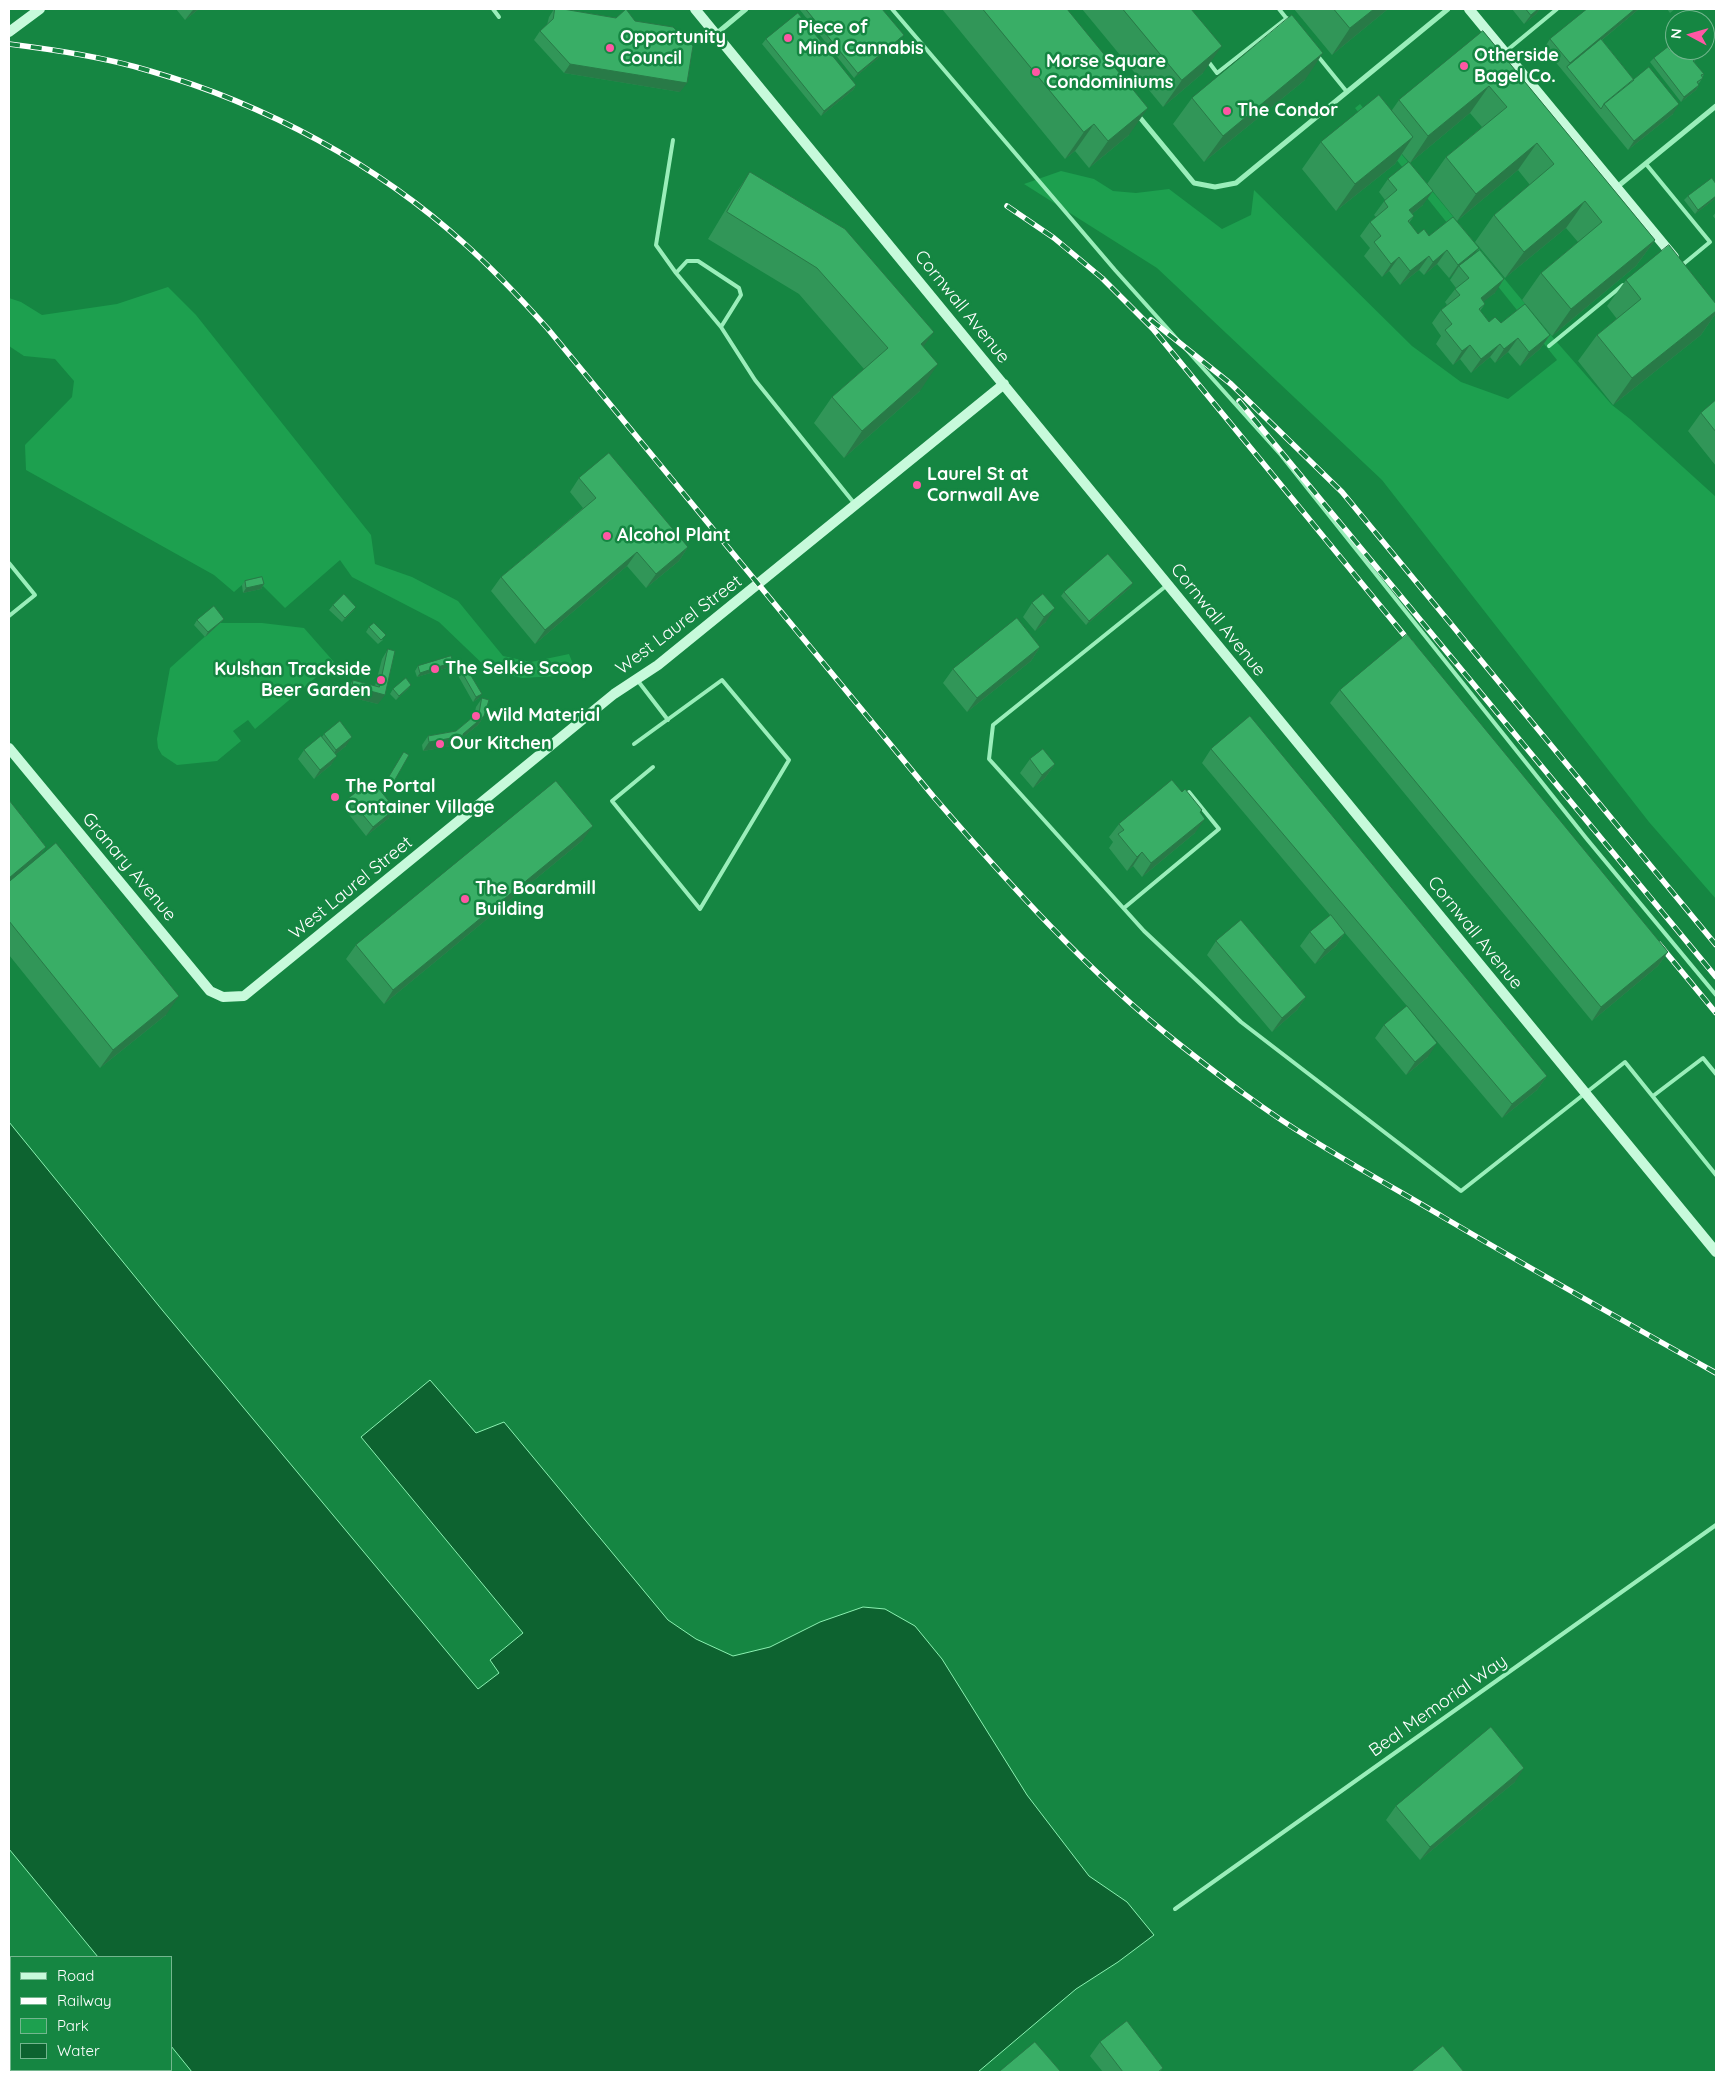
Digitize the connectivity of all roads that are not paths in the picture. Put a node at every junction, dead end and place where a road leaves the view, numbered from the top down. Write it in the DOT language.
graph roads {
  1 [pos="40,9"];
  2 [pos="493,9"];
  3 [pos="695,9"];
  4 [pos="746,9"];
  5 [pos="892,9"];
  6 [pos="1279,9"];
  7 [pos="1448,9"];
  8 [pos="1469,9"];
  9 [pos="1557,9"];
  10 [pos="499,17"];
  11 [pos="1286,18"];
  12 [pos="1292,25"];
  13 [pos="9,32"];
  14 [pos="716,34"];
  15 [pos="1505,52"];
  16 [pos="1316,53"];
  17 [pos="1206,58"];
  18 [pos="1347,92"];
  19 [pos="1131,106"];
  20 [pos="1716,106"];
  21 [pos="673,140"];
  22 [pos="1646,164"];
  23 [pos="1616,188"];
  24 [pos="1684,270"];
  25 [pos="676,273"];
  26 [pos="1630,280"];
  27 [pos="722,327"];
  28 [pos="1549,346"];
  29 [pos="1004,384"];
  30 [pos="856,505"];
  31 [pos="9,563"];
  32 [pos="1168,584"];
  33 [pos="9,616"];
  34 [pos="637,679"];
  35 [pos="668,720"];
  36 [pos="634,744"];
  37 [pos="9,748"];
  38 [pos="653,767"];
  39 [pos="1189,792"];
  40 [pos="1124,908"];
  41 [pos="1716,995"];
  42 [pos="231,998"];
  43 [pos="1716,1074"];
  44 [pos="1586,1093"];
  45 [pos="1653,1096"];
  46 [pos="1716,1175"];
  47 [pos="1716,1252"];
  48 [pos="1716,1525"];
  49 [pos="1175,1909"];
  1 -- 13 [label="street"];
  2 -- 10 [label="lane"];
  3 -- 14 [label="street, Cornwall Avenue"];
  4 -- 14 [label="street"];
  5 -- 41 [label="lane"];
  6 -- 11 [label="lane"];
  7 -- 18 [label="street"];
  8 -- 15 [label="street"];
  9 -- 15 [label="lane"];
  11 -- 12 [label="lane"];
  11 -- 17 [label="lane"];
  14 -- 29 [label="street, Cornwall Avenue"];
  15 -- 23 [label="street"];
  16 -- 18 [label="lane"];
  18 -- 19 [label="street"];
  20 -- 22 [label="street"];
  21 -- 25 [label="lane"];
  22 -- 23 [label="street"];
  22 -- 24 [label="lane"];
  23 -- 24 [label="street"];
  25 -- 27 [label="lane"];
  25 -- 27 [label="lane"];
  26 -- 28 [label="lane"];
  27 -- 30 [label="lane"];
  29 -- 30 [label="street, West Laurel Street"];
  29 -- 32 [label="street, Cornwall Avenue"];
  30 -- 34 [label="street, West Laurel Street"];
  31 -- 33 [label="lane"];
  32 -- 40 [label="lane"];
  32 -- 44 [label="street, Cornwall Avenue"];
  34 -- 35 [label="lane"];
  34 -- 42 [label="street, West Laurel Street"];
  35 -- 36 [label="lane"];
  35 -- 38 [label="lane"];
  37 -- 42 [label="street, Granary Avenue"];
  39 -- 40 [label="lane"];
  40 -- 44 [label="lane"];
  43 -- 45 [label="lane"];
  44 -- 45 [label="lane"];
  44 -- 47 [label="street, Cornwall Avenue"];
  45 -- 46 [label="lane"];
  48 -- 49 [label="lane, Beal Memorial Way"];
}
